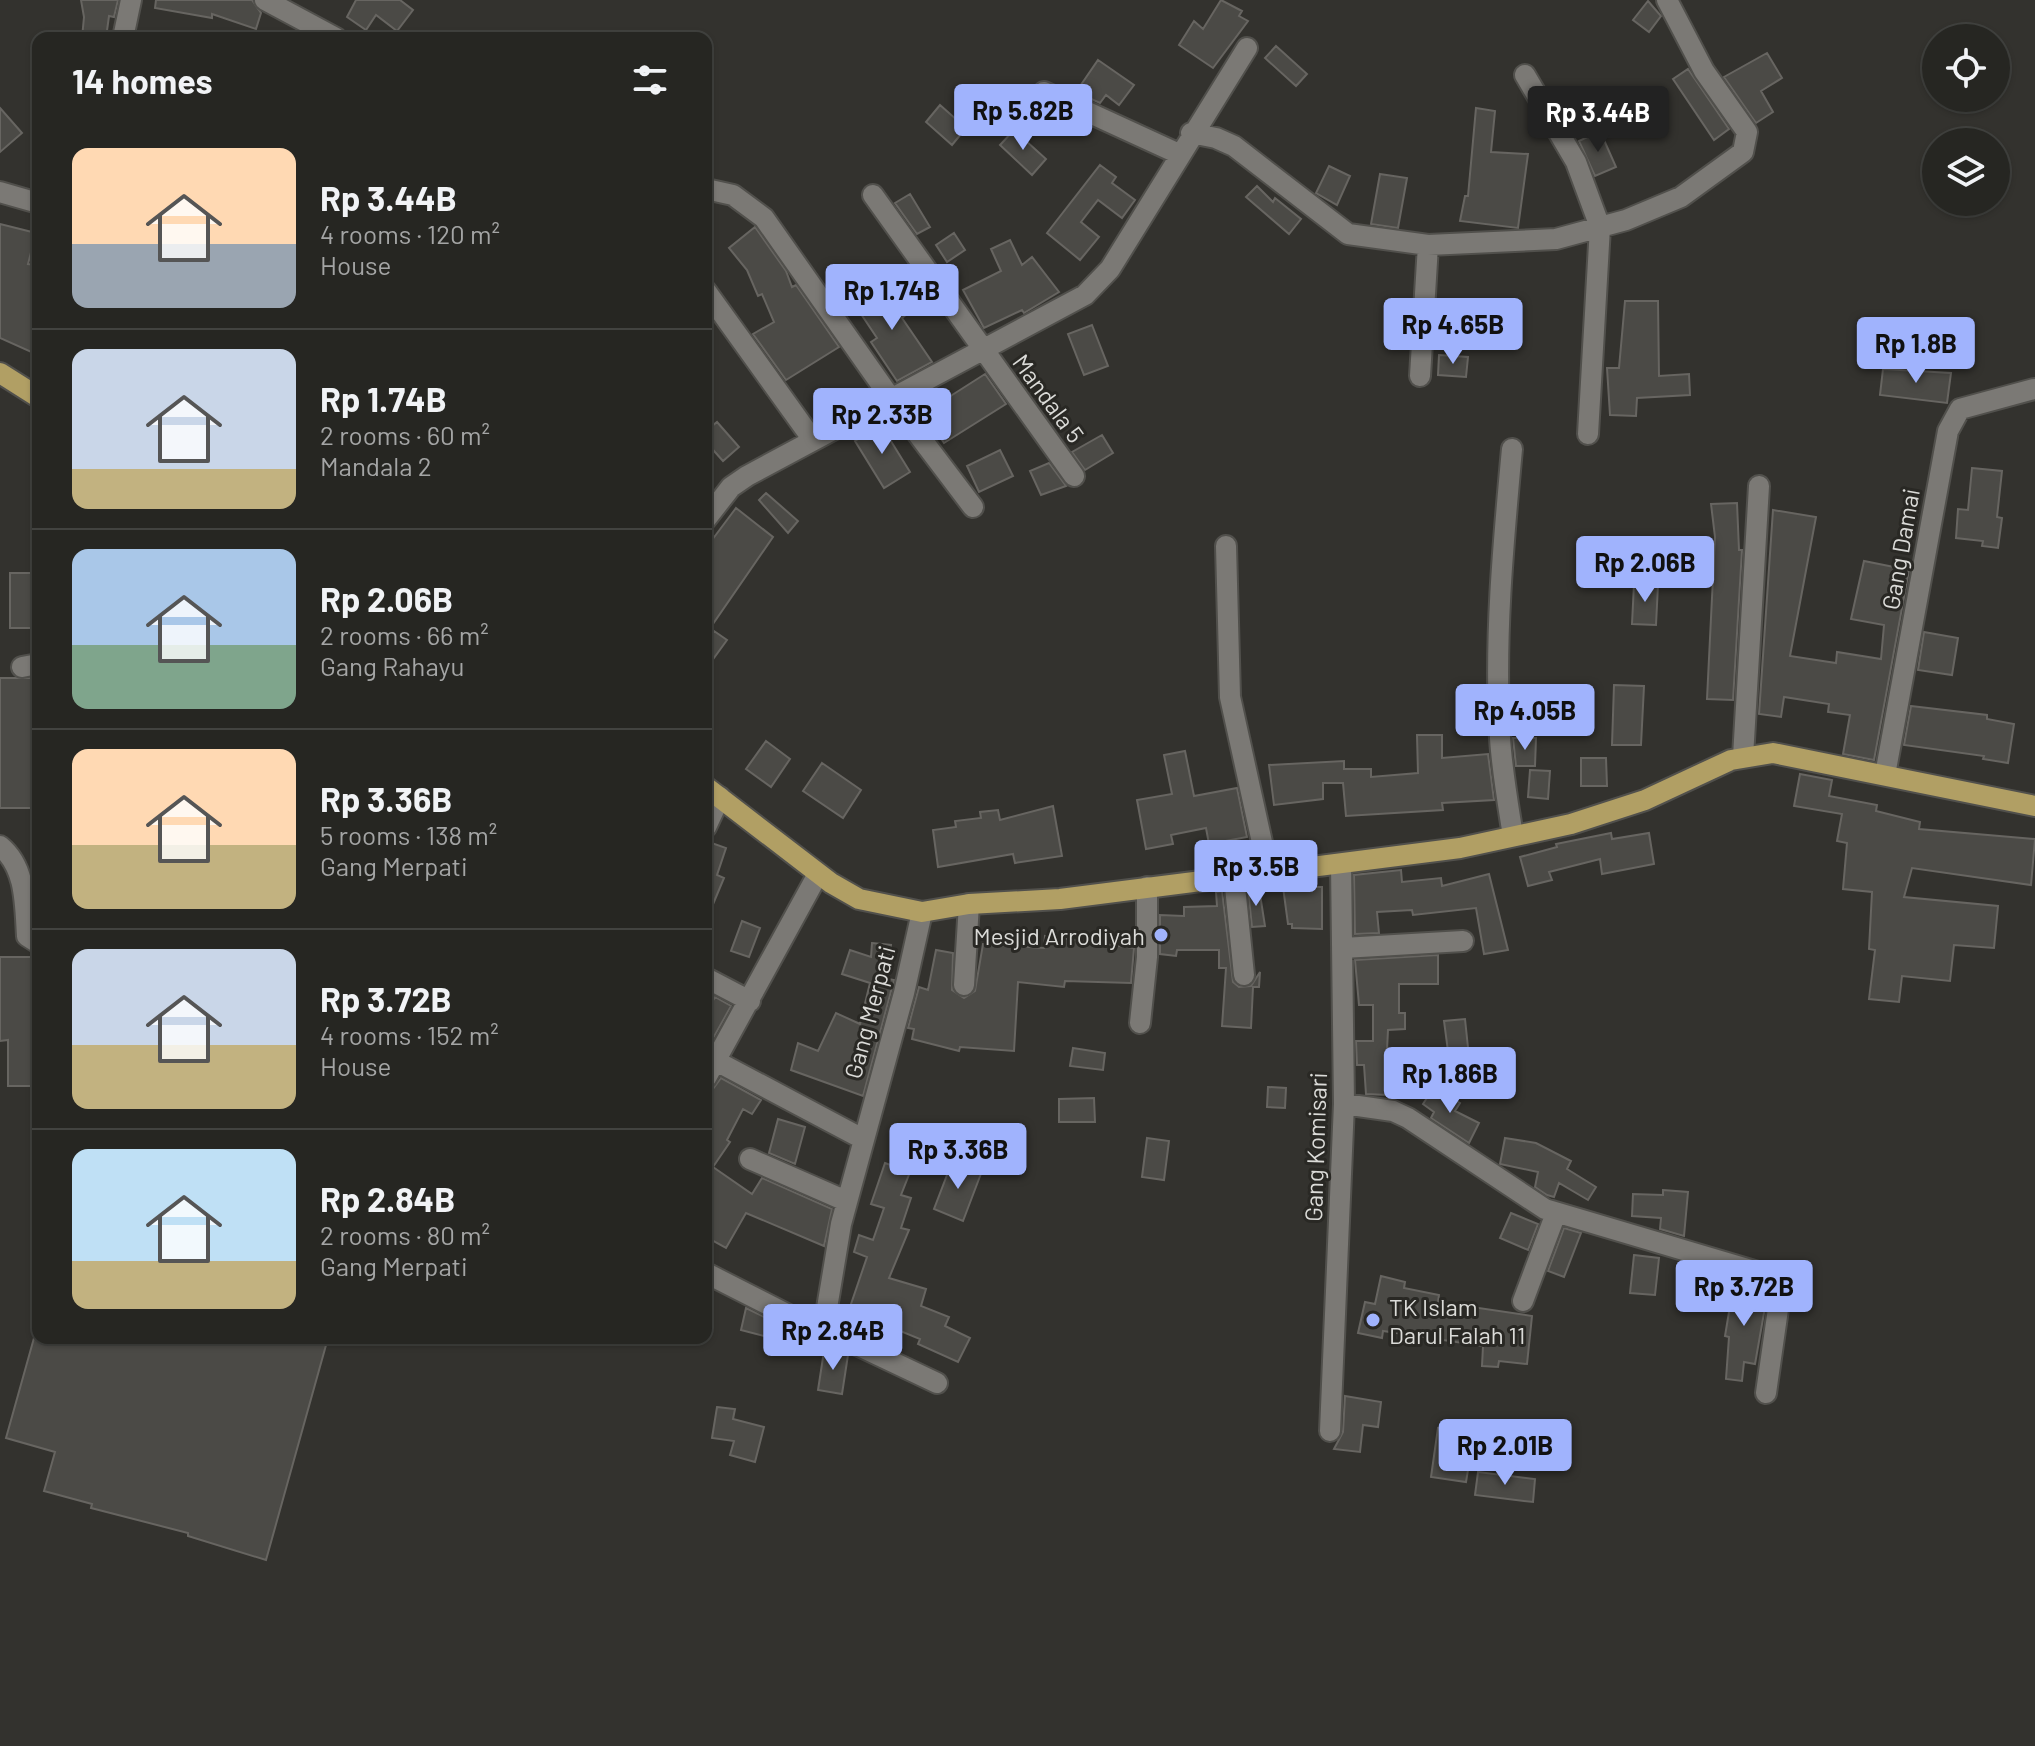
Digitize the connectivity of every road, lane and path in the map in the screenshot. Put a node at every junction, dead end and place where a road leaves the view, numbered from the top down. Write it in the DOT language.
graph roads {
  1 [pos="131,0"];
  2 [pos="265,0"];
  3 [pos="1667,0"];
  4 [pos="304,8"];
  5 [pos="124,32"];
  6 [pos="330,32"];
  7 [pos="1247,48"];
  8 [pos="1525,75"];
  9 [pos="1044,92"];
  10 [pos="1191,133"];
  11 [pos="1179,154"];
  12 [pos="712,190"];
  13 [pos="0,192"];
  14 [pos="873,195"];
  15 [pos="32,201"];
  16 [pos="1600,227"];
  17 [pos="1428,245"];
  18 [pos="712,299"];
  19 [pos="982,350"];
  20 [pos="0,373"];
  21 [pos="1420,376"];
  22 [pos="2034,389"];
  23 [pos="32,393"];
  24 [pos="892,400"];
  25 [pos="1588,434"];
  26 [pos="813,440"];
  27 [pos="1512,449"];
  28 [pos="1074,476"];
  29 [pos="1759,486"];
  30 [pos="973,507"];
  31 [pos="712,511"];
  32 [pos="1226,546"];
  33 [pos="1743,757"];
  34 [pos="1885,775"];
  35 [pos="713,792"];
  36 [pos="2035,806"];
  37 [pos="1513,836"];
  38 [pos="0,846"];
  39 [pos="1341,864"];
  40 [pos="818,874"];
  41 [pos="1269,874"];
  42 [pos="1234,877"];
  43 [pos="1147,887"];
  44 [pos="969,904"];
  45 [pos="922,912"];
  46 [pos="32,939"];
  47 [pos="1463,941"];
  48 [pos="1343,948"];
  49 [pos="1244,975"];
  50 [pos="712,981"];
  51 [pos="964,985"];
  52 [pos="750,1001"];
  53 [pos="1140,1023"];
  54 [pos="712,1068"];
  55 [pos="712,1070"];
  56 [pos="1344,1104"];
  57 [pos="861,1138"];
  58 [pos="750,1159"];
  59 [pos="846,1201"];
  60 [pos="1556,1213"];
  61 [pos="712,1276"];
  62 [pos="1523,1301"];
  63 [pos="821,1328"];
  64 [pos="937,1383"];
  65 [pos="1766,1393"];
  66 [pos="1330,1431"];
  1 -- 5 [label="street"];
  2 -- 4 [label="street"];
  3 -- 16 [label="street"];
  4 -- 6 [label="street"];
  7 -- 10 [label="street"];
  8 -- 16 [label="street"];
  9 -- 11 [label="street"];
  10 -- 11 [label="street"];
  10 -- 17 [label="street"];
  11 -- 19 [label="street"];
  12 -- 24 [label="street"];
  13 -- 15 [label="street"];
  14 -- 19 [label="street, Mandala 5"];
  16 -- 17 [label="street"];
  16 -- 25 [label="street"];
  17 -- 21 [label="street"];
  18 -- 26 [label="street"];
  19 -- 24 [label="street"];
  19 -- 28 [label="street, Mandala 5"];
  20 -- 23 [label="main road"];
  22 -- 34 [label="street, Gang Damai"];
  24 -- 26 [label="street"];
  24 -- 30 [label="street"];
  26 -- 31 [label="street"];
  27 -- 37 [label="street"];
  29 -- 33 [label="street"];
  32 -- 41 [label="street"];
  33 -- 34 [label="main road"];
  33 -- 37 [label="main road"];
  34 -- 36 [label="main road"];
  35 -- 40 [label="main road"];
  37 -- 39 [label="main road"];
  38 -- 46 [label="street"];
  39 -- 41 [label="main road"];
  39 -- 48 [label="street, Gang Komisari"];
  40 -- 45 [label="main road"];
  40 -- 52 [label="street"];
  41 -- 42 [label="main road"];
  42 -- 43 [label="main road"];
  42 -- 49 [label="street"];
  43 -- 44 [label="main road"];
  43 -- 53 [label="street"];
  44 -- 45 [label="main road"];
  44 -- 51 [label="street"];
  45 -- 57 [label="street, Gang Merpati"];
  47 -- 48 [label="street"];
  48 -- 56 [label="street, Gang Komisari"];
  50 -- 52 [label="street"];
  52 -- 54 [label="street"];
  55 -- 57 [label="street"];
  56 -- 60 [label="street"];
  56 -- 66 [label="street, Gang Komisari"];
  57 -- 59 [label="street, Gang Merpati"];
  58 -- 59 [label="street"];
  59 -- 63 [label="street, Gang Merpati"];
  60 -- 62 [label="street"];
  60 -- 65 [label="street"];
  61 -- 63 [label="street"];
  63 -- 64 [label="street"];
}
